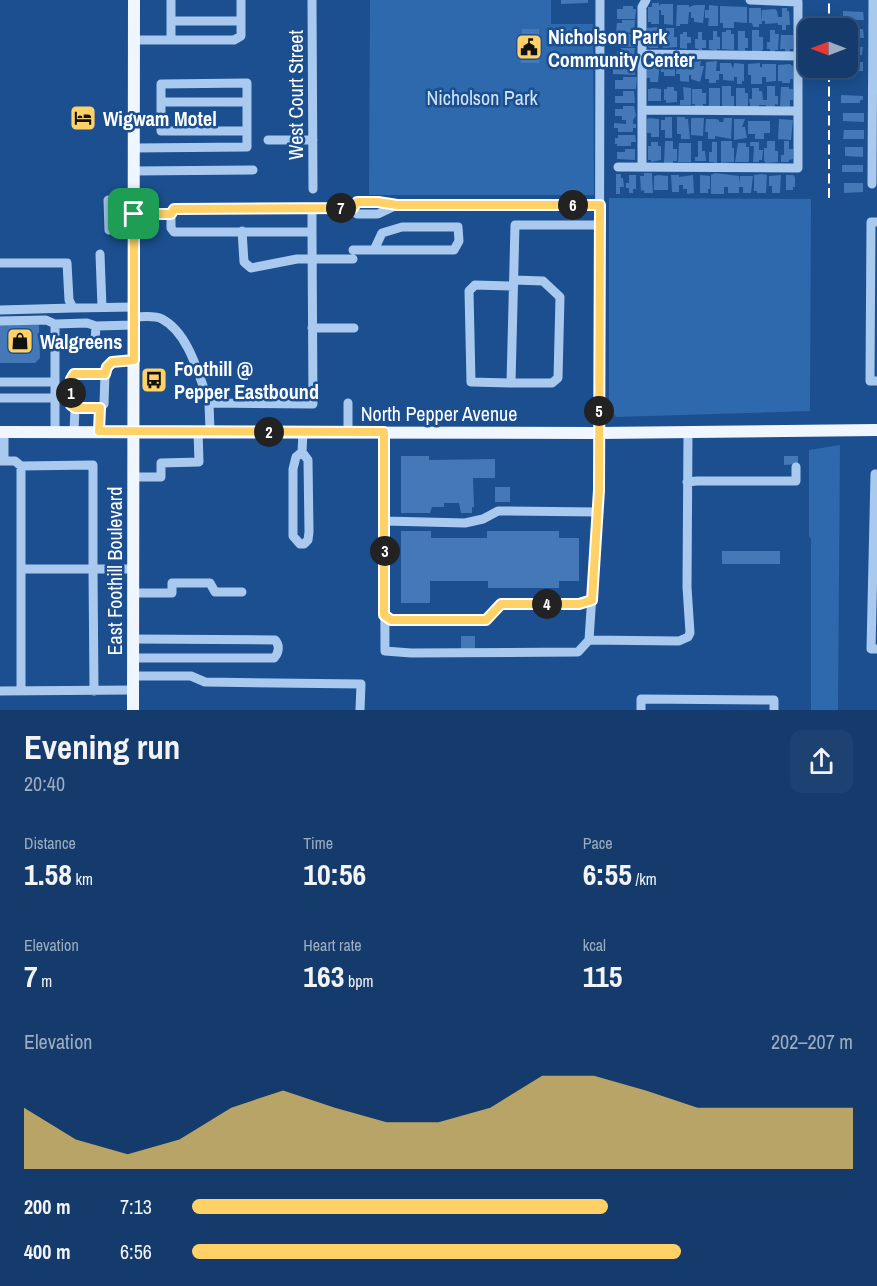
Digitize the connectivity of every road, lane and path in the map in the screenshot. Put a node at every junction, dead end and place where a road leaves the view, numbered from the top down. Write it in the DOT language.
graph roads {
  1 [pos="134,0"];
  2 [pos="171,0"];
  3 [pos="241,0"];
  4 [pos="312,0"];
  5 [pos="600,0"];
  6 [pos="646,0"];
  7 [pos="750,0"];
  8 [pos="874,2"];
  9 [pos="798,18"];
  10 [pos="171,21"];
  11 [pos="241,21"];
  12 [pos="134,40"];
  13 [pos="171,40"];
  14 [pos="642,54"];
  15 [pos="798,56"];
  16 [pos="798,78"];
  17 [pos="162,102"];
  18 [pos="247,102"];
  19 [pos="642,110"];
  20 [pos="798,111"];
  21 [pos="247,131"];
  22 [pos="268,140"];
  23 [pos="313,140"];
  24 [pos="134,148"];
  25 [pos="875,163"];
  26 [pos="618,167"];
  27 [pos="642,167"];
  28 [pos="253,170"];
  29 [pos="134,171"];
  30 [pos="872,184"];
  31 [pos="313,189"];
  32 [pos="108,200"];
  33 [pos="600,205"];
  34 [pos="312,208"];
  35 [pos="134,214"];
  36 [pos="171,214"];
  37 [pos="877,222"];
  38 [pos="600,225"];
  39 [pos="134,229"];
  40 [pos="242,231"];
  41 [pos="312,232"];
  42 [pos="374,250"];
  43 [pos="100,254"];
  44 [pos="312,260"];
  45 [pos="0,263"];
  46 [pos="514,283"];
  47 [pos="102,307"];
  48 [pos="73,308"];
  49 [pos="0,310"];
  50 [pos="134,317"];
  51 [pos="0,321"];
  52 [pos="55,324"];
  53 [pos="96,326"];
  54 [pos="312,328"];
  55 [pos="354,328"];
  56 [pos="55,346"];
  57 [pos="134,360"];
  58 [pos="105,374"];
  59 [pos="877,381"];
  60 [pos="0,382"];
  61 [pos="55,382"];
  62 [pos="511,383"];
  63 [pos="0,398"];
  64 [pos="55,398"];
  65 [pos="209,403"];
  66 [pos="348,403"];
  67 [pos="75,408"];
  68 [pos="100,408"];
  69 [pos="877,430"];
  70 [pos="99,431"];
  71 [pos="134,431"];
  72 [pos="204,431"];
  73 [pos="2,432"];
  74 [pos="55,432"];
  75 [pos="74,432"];
  76 [pos="303,432"];
  77 [pos="348,432"];
  78 [pos="384,432"];
  79 [pos="688,432"];
  80 [pos="599,433"];
  81 [pos="302,452"];
  82 [pos="2,461"];
  83 [pos="21,466"];
  84 [pos="796,466"];
  85 [pos="877,474"];
  86 [pos="134,477"];
  87 [pos="687,482"];
  88 [pos="597,512"];
  89 [pos="385,521"];
  90 [pos="875,534"];
  91 [pos="21,569"];
  92 [pos="93,569"];
  93 [pos="134,569"];
  94 [pos="875,591"];
  95 [pos="242,592"];
  96 [pos="133,593"];
  97 [pos="592,600"];
  98 [pos="384,615"];
  99 [pos="133,639"];
  100 [pos="589,640"];
  101 [pos="877,649"];
  102 [pos="133,658"];
  103 [pos="133,676"];
  104 [pos="133,690"];
  105 [pos="0,691"];
  106 [pos="21,691"];
  107 [pos="94,691"];
  108 [pos="706,705"];
  109 [pos="133,710"];
  110 [pos="360,710"];
  111 [pos="641,710"];
  112 [pos="774,710"];
  1 -- 12 [label="main road, East Foothill Boulevard"];
  2 -- 10 [label="street"];
  3 -- 11 [label="street"];
  4 -- 23 [label="street, West Court Street"];
  5 -- 33 [label="street"];
  6 -- 14 [label="street"];
  7 -- 9 [label="street"];
  8 -- 25 [label="street"];
  10 -- 11 [label="street"];
  10 -- 13 [label="street"];
  11 -- 13 [label="street"];
  12 -- 13 [label="street"];
  12 -- 24 [label="main road, East Foothill Boulevard"];
  14 -- 15 [label="street"];
  14 -- 19 [label="street"];
  16 -- 20 [label="street"];
  17 -- 18 [label="street"];
  17 -- 18 [label="street"];
  17 -- 21 [label="street"];
  18 -- 21 [label="street"];
  19 -- 20 [label="street"];
  19 -- 27 [label="street"];
  20 -- 27 [label="street"];
  21 -- 24 [label="street"];
  22 -- 23 [label="street"];
  23 -- 31 [label="street, West Court Street"];
  24 -- 29 [label="main road, East Foothill Boulevard"];
  25 -- 30 [label="street"];
  26 -- 27 [label="street"];
  28 -- 29 [label="street"];
  29 -- 35 [label="main road, East Foothill Boulevard"];
  32 -- 39 [label="street"];
  33 -- 34 [label="street"];
  33 -- 38 [label="street"];
  34 -- 36 [label="street"];
  34 -- 41 [label="street"];
  35 -- 36 [label="street"];
  35 -- 39 [label="main road, East Foothill Boulevard"];
  36 -- 40 [label="street"];
  37 -- 59 [label="street"];
  38 -- 46 [label="street"];
  38 -- 80 [label="street"];
  39 -- 50 [label="main road, East Foothill Boulevard"];
  40 -- 41 [label="street"];
  40 -- 44 [label="street"];
  41 -- 44 [label="street"];
  42 -- 42 [label="street"];
  42 -- 44 [label="street"];
  43 -- 47 [label="street"];
  44 -- 54 [label="street"];
  45 -- 48 [label="street"];
  46 -- 62 [label="street"];
  46 -- 62 [label="street"];
  46 -- 62 [label="street"];
  47 -- 48 [label="street"];
  47 -- 50 [label="street"];
  48 -- 49 [label="street"];
  50 -- 53 [label="street"];
  50 -- 57 [label="main road, East Foothill Boulevard"];
  50 -- 65 [label="street"];
  51 -- 52 [label="street"];
  52 -- 53 [label="street"];
  52 -- 56 [label="street"];
  53 -- 56 [label="street"];
  54 -- 55 [label="street"];
  54 -- 65 [label="street"];
  56 -- 61 [label="street"];
  57 -- 58 [label="street"];
  57 -- 71 [label="main road, East Foothill Boulevard"];
  58 -- 67 [label="street"];
  58 -- 68 [label="street"];
  60 -- 61 [label="street"];
  61 -- 64 [label="street"];
  63 -- 64 [label="street"];
  64 -- 74 [label="street"];
  65 -- 72 [label="street"];
  66 -- 77 [label="street"];
  67 -- 68 [label="street"];
  67 -- 75 [label="street"];
  68 -- 70 [label="street"];
  69 -- 79 [label="main road, North Pepper Avenue"];
  70 -- 71 [label="main road, North Pepper Avenue"];
  70 -- 75 [label="main road, North Pepper Avenue"];
  71 -- 72 [label="main road, North Pepper Avenue"];
  71 -- 86 [label="main road, East Foothill Boulevard"];
  72 -- 76 [label="main road, North Pepper Avenue"];
  72 -- 86 [label="street"];
  73 -- 74 [label="main road, North Pepper Avenue"];
  73 -- 82 [label="street"];
  74 -- 75 [label="main road, North Pepper Avenue"];
  76 -- 77 [label="main road, North Pepper Avenue"];
  76 -- 81 [label="street"];
  77 -- 78 [label="main road, North Pepper Avenue"];
  78 -- 80 [label="main road, North Pepper Avenue"];
  78 -- 89 [label="street"];
  79 -- 80 [label="main road, North Pepper Avenue"];
  79 -- 87 [label="street"];
  80 -- 88 [label="street"];
  81 -- 81 [label="street"];
  82 -- 83 [label="street"];
  83 -- 91 [label="street"];
  83 -- 92 [label="street"];
  84 -- 87 [label="street"];
  85 -- 90 [label="street"];
  86 -- 93 [label="main road, East Foothill Boulevard"];
  87 -- 100 [label="street"];
  88 -- 89 [label="street"];
  88 -- 97 [label="street"];
  89 -- 98 [label="street"];
  90 -- 94 [label="street"];
  91 -- 92 [label="street"];
  91 -- 106 [label="street"];
  92 -- 93 [label="street"];
  92 -- 107 [label="street"];
  93 -- 96 [label="main road, East Foothill Boulevard"];
  94 -- 101 [label="street"];
  95 -- 96 [label="street"];
  96 -- 99 [label="main road, East Foothill Boulevard"];
  97 -- 98 [label="street"];
  97 -- 100 [label="street"];
  98 -- 100 [label="street"];
  99 -- 102 [label="main road, East Foothill Boulevard"];
  99 -- 102 [label="street"];
  102 -- 103 [label="main road, East Foothill Boulevard"];
  103 -- 104 [label="main road, East Foothill Boulevard"];
  103 -- 110 [label="street"];
  104 -- 107 [label="street"];
  104 -- 109 [label="main road, East Foothill Boulevard"];
  105 -- 106 [label="street"];
  106 -- 107 [label="street"];
  108 -- 111 [label="street"];
  108 -- 112 [label="street"];
}
